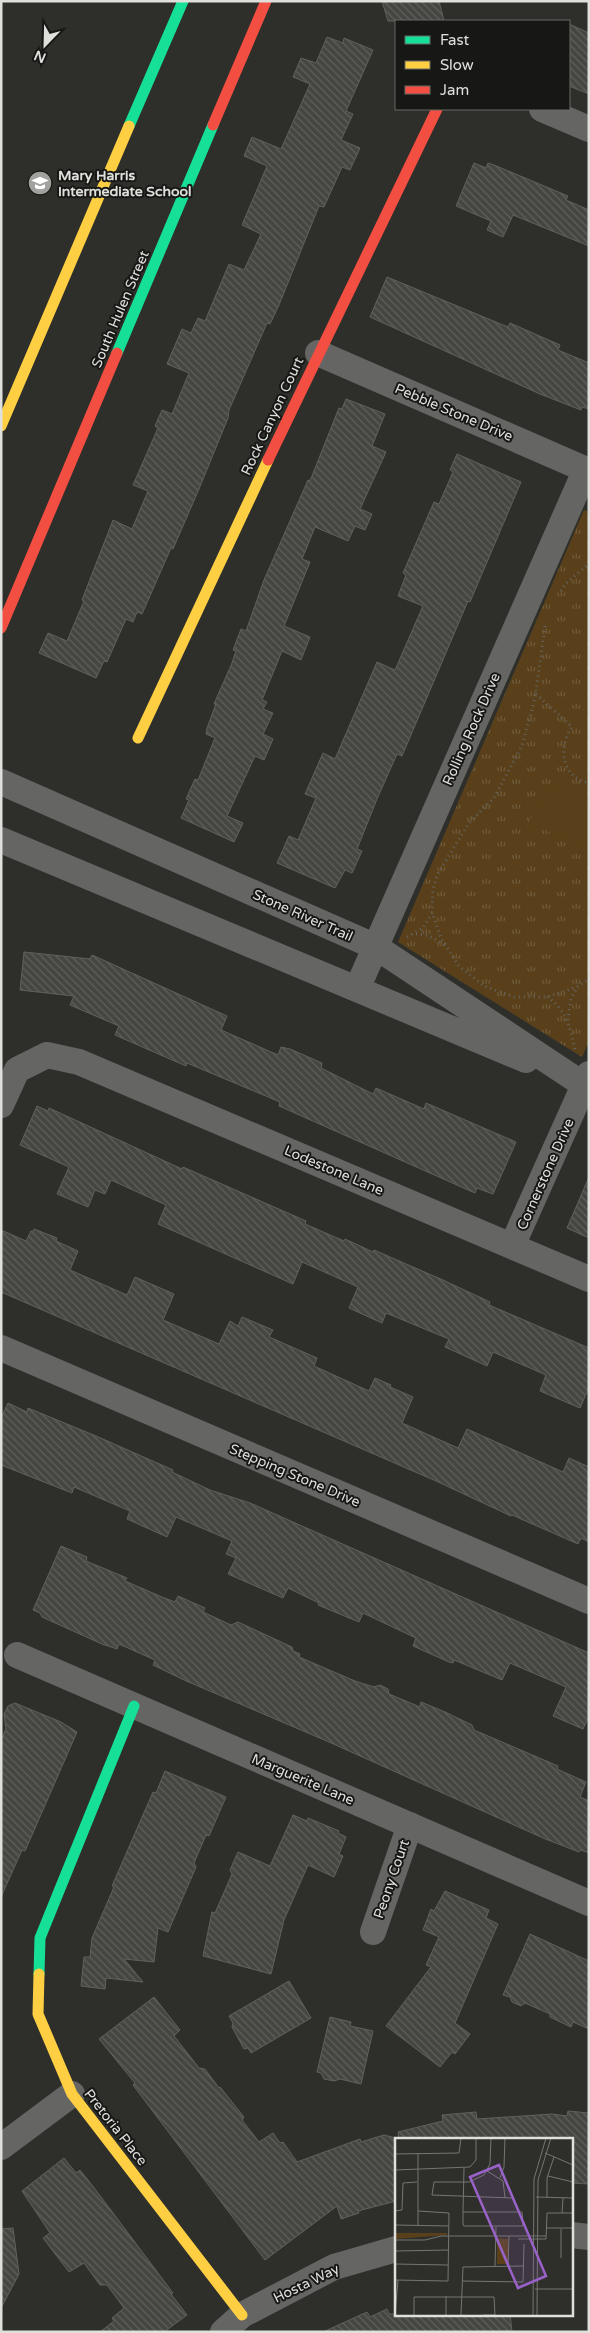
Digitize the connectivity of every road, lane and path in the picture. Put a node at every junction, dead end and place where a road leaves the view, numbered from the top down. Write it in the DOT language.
graph roads {
  1 [pos="183,1"];
  2 [pos="266,1"];
  3 [pos="437,110"];
  4 [pos="544,110"];
  5 [pos="589,129"];
  6 [pos="318,353"];
  7 [pos="1,426"];
  8 [pos="587,470"];
  9 [pos="589,564"];
  10 [pos="561,592"];
  11 [pos="547,616"];
  12 [pos="1,628"];
  13 [pos="536,693"];
  14 [pos="138,738"];
  15 [pos="1,782"];
  16 [pos="589,784"];
  17 [pos="1,840"];
  18 [pos="432,912"];
  19 [pos="376,947"];
  20 [pos="447,947"];
  21 [pos="589,978"];
  22 [pos="577,987"];
  23 [pos="357,989"];
  24 [pos="546,997"];
  25 [pos="587,1082"];
  26 [pos="1,1105"];
  27 [pos="512,1246"];
  28 [pos="589,1279"];
  29 [pos="1,1348"];
  30 [pos="589,1601"];
  31 [pos="17,1655"];
  32 [pos="134,1706"];
  33 [pos="410,1826"];
  34 [pos="589,1903"];
  35 [pos="373,1932"];
  36 [pos="72,2094"];
  37 [pos="1,2146"];
  38 [pos="572,2235"];
  39 [pos="589,2238"];
  40 [pos="395,2249"];
  41 [pos="242,2315"];
  42 [pos="223,2332"];
  1 -- 7 [label="street"];
  2 -- 12 [label="street, South Hulen Street"];
  3 -- 6 [label="street, Rock Canyon Court"];
  4 -- 5 [label="street"];
  6 -- 8 [label="street, Pebble Stone Drive"];
  6 -- 14 [label="street, Rock Canyon Court"];
  8 -- 19 [label="street, Rolling Rock Drive"];
  9 -- 10 [label="path"];
  11 -- 13 [label="path"];
  13 -- 16 [label="path"];
  13 -- 18 [label="path"];
  15 -- 19 [label="street, Stone River Trail"];
  17 -- 23 [label="street"];
  18 -- 20 [label="path"];
  18 -- 20 [label="path"];
  19 -- 23 [label="street, Rolling Rock Drive"];
  19 -- 25 [label="street, Stone River Trail"];
  20 -- 24 [label="path"];
  21 -- 22 [label="path"];
  22 -- 24 [label="path"];
  22 -- 24 [label="path"];
  23 -- 25 [label="street"];
  25 -- 27 [label="street, Cornerstone Drive"];
  26 -- 27 [label="street, Lodestone Lane"];
  27 -- 28 [label="street, Lodestone Lane"];
  29 -- 30 [label="street, Stepping Stone Drive"];
  31 -- 32 [label="street, Marguerite Lane"];
  32 -- 33 [label="street, Marguerite Lane"];
  32 -- 36 [label="street, Pretoria Place"];
  33 -- 34 [label="street, Marguerite Lane"];
  33 -- 35 [label="street, Peony Court"];
  36 -- 37 [label="street"];
  36 -- 41 [label="street, Pretoria Place"];
  38 -- 39 [label="street"];
  40 -- 41 [label="street, Hosta Way"];
  41 -- 42 [label="street, Hosta Way"];
}
